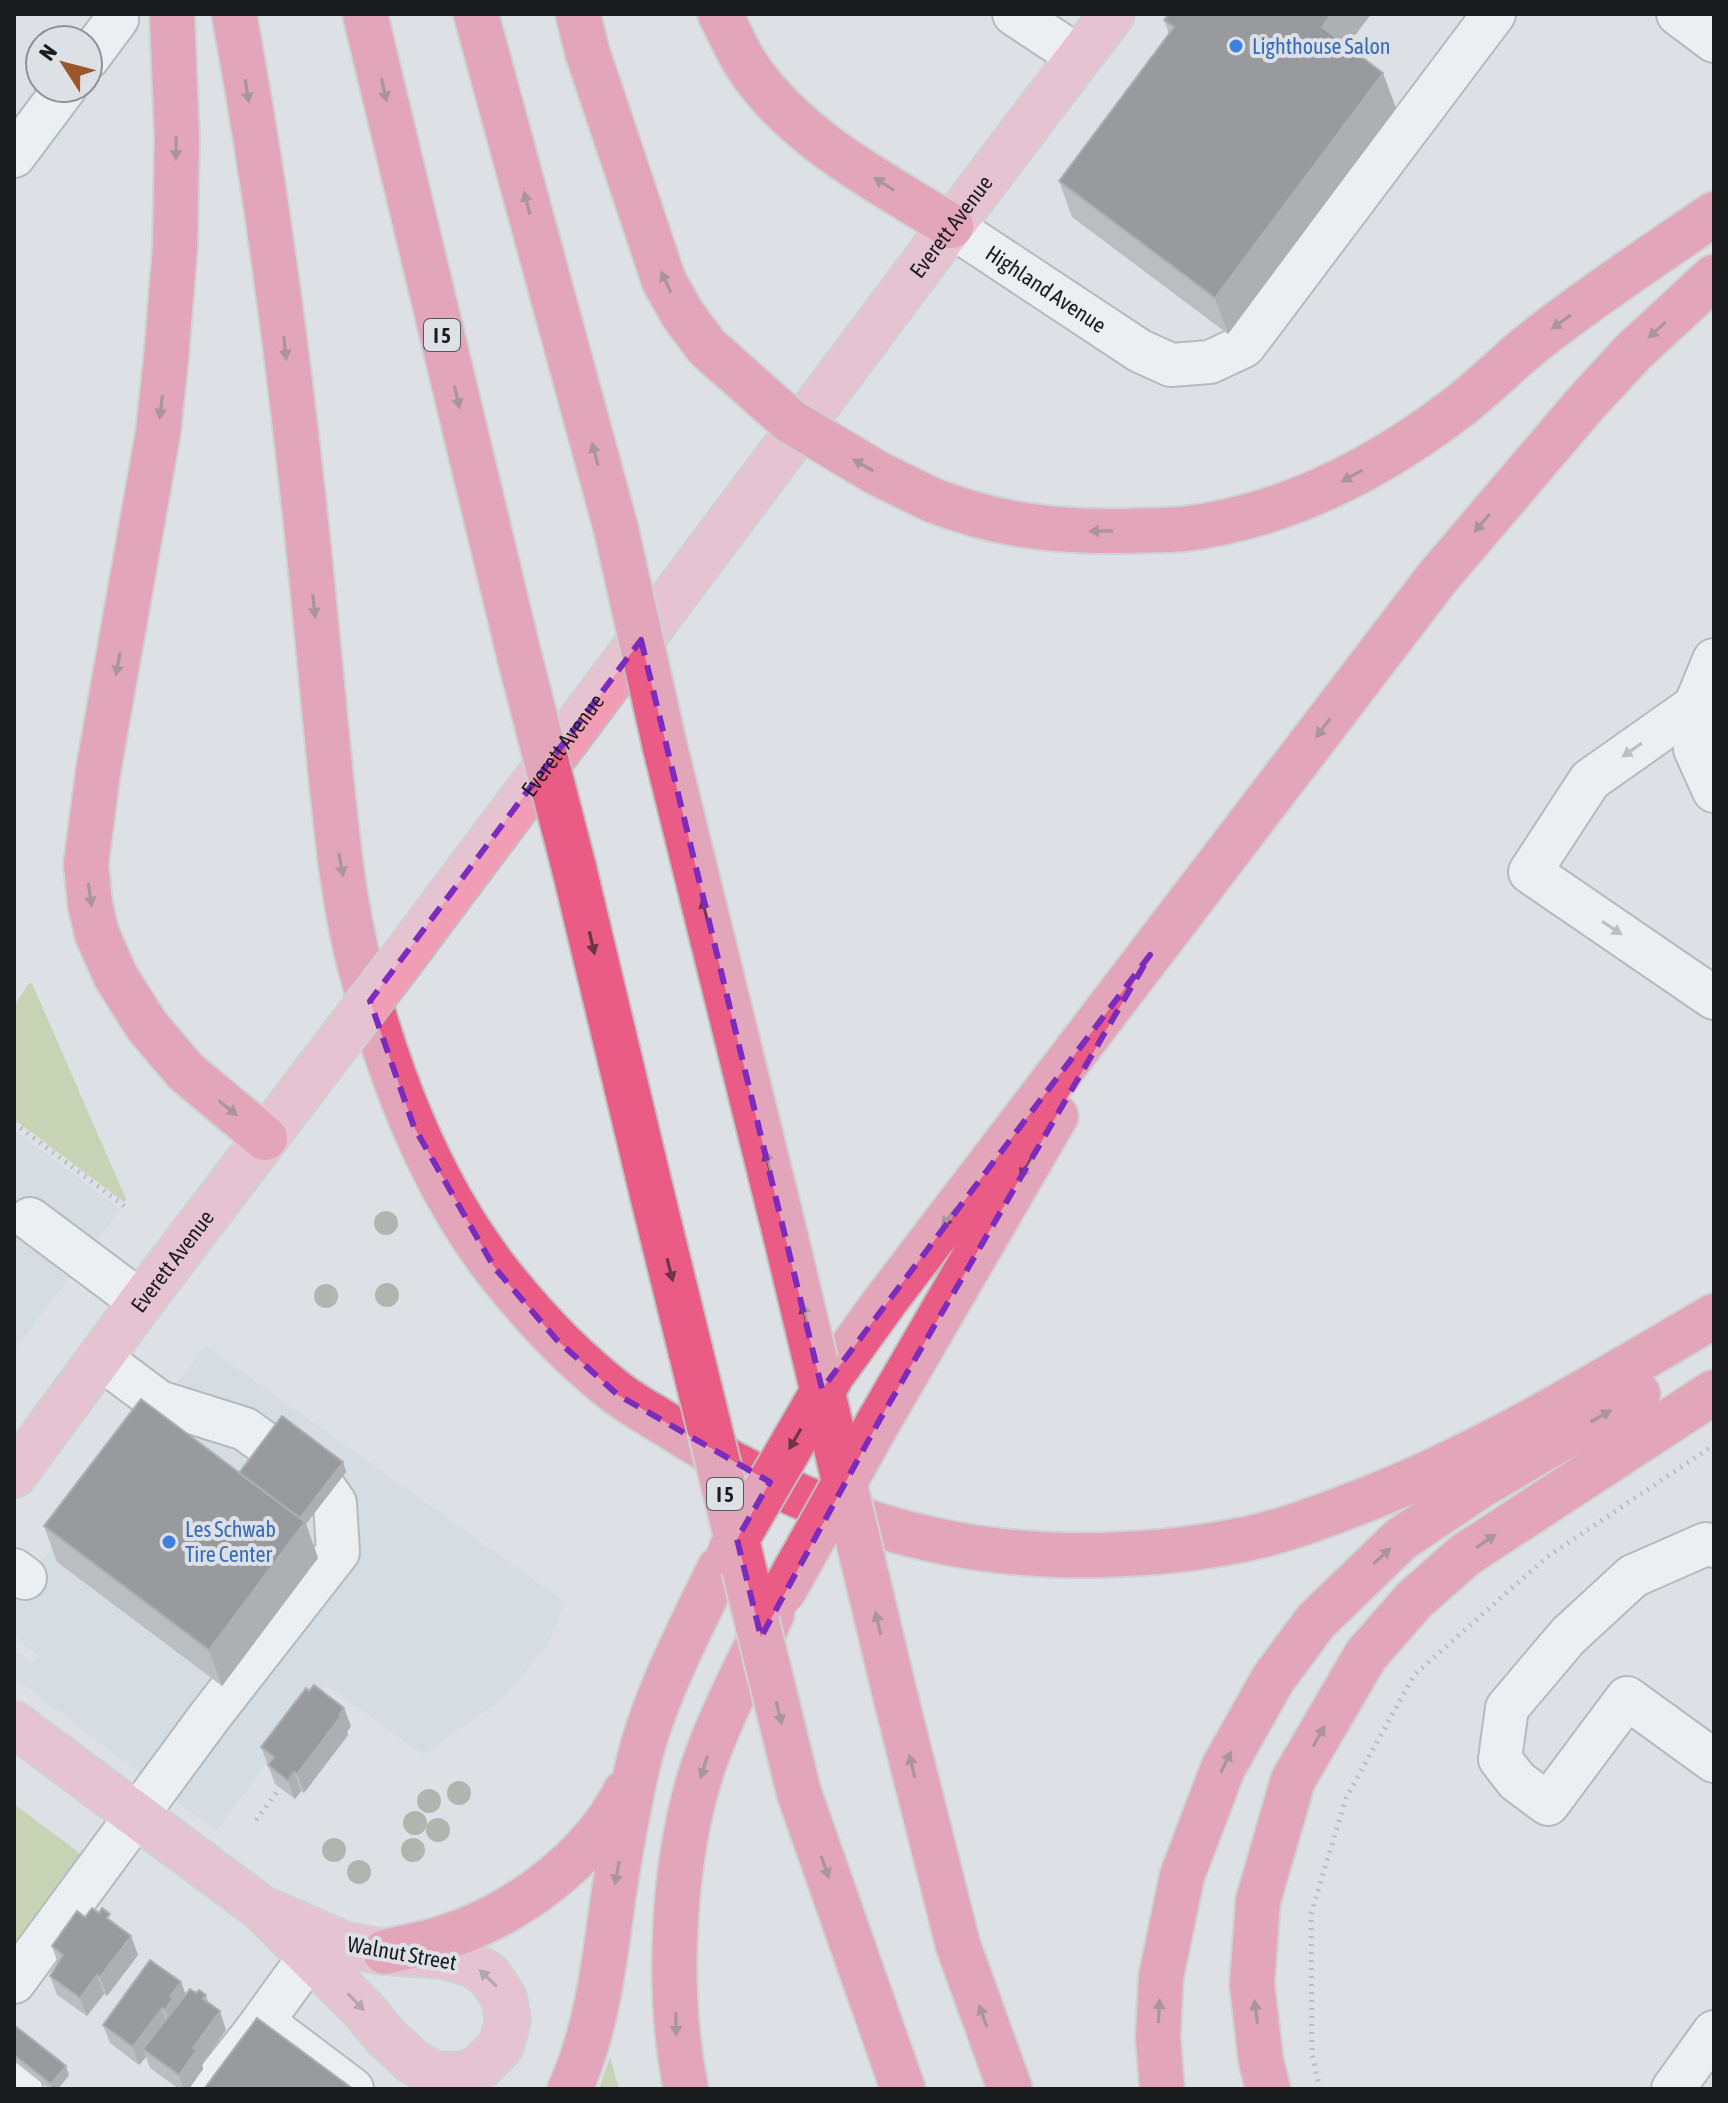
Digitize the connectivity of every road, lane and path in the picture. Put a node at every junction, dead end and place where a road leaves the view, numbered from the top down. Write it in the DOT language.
graph roads {
  1 [pos="172,14"];
  2 [pos="234,14"];
  3 [pos="365,14"];
  4 [pos="476,14"];
  5 [pos="578,14"];
  6 [pos="720,14"];
  7 [pos="1014,14"];
  8 [pos="1112,14"];
  9 [pos="1494,14"];
  10 [pos="116,16"];
  11 [pos="104,34"];
  12 [pos="1079,57"];
  13 [pos="53,104"];
  14 [pos="14,156"];
  15 [pos="1704,221"];
  16 [pos="951,226"];
  17 [pos="1714,277"];
  18 [pos="1714,660"];
  19 [pos="1695,706"];
  20 [pos="1714,791"];
  21 [pos="1150,955"];
  22 [pos="1714,998"];
  23 [pos="14,1123"];
  24 [pos="265,1138"];
  25 [pos="128,1209"];
  26 [pos="30,1219"];
  27 [pos="141,1302"];
  28 [pos="1714,1316"];
  29 [pos="1714,1350"];
  30 [pos="100,1358"];
  31 [pos="1714,1392"];
  32 [pos="1714,1445"];
  33 [pos="14,1475"];
  34 [pos="1714,1546"];
  35 [pos="14,1724"];
  36 [pos="1714,1761"];
  37 [pos="637,1769"];
  38 [pos="280,1788"];
  39 [pos="136,1815"];
  40 [pos="256,1820"];
  41 [pos="261,1908"];
  42 [pos="385,1952"];
  43 [pos="310,1956"];
  44 [pos="14,1982"];
  45 [pos="255,2032"];
  46 [pos="1714,2032"];
  47 [pos="456,2082"];
  48 [pos="14,2084"];
  49 [pos="21,2089"];
  50 [pos="210,2089"];
  51 [pos="352,2089"];
  52 [pos="570,2089"];
  53 [pos="686,2089"];
  54 [pos="903,2089"];
  55 [pos="1010,2089"];
  56 [pos="1162,2089"];
  57 [pos="1268,2089"];
  58 [pos="1320,2089"];
  59 [pos="1673,2089"];
  1 -- 24 [label="highway, one-way"];
  2 -- 28 [label="highway, one-way"];
  3 -- 54 [label="highway, I 5, one-way, bridge"];
  55 -- 4 [label="highway, one-way, bridge"];
  15 -- 5 [label="highway, one-way, bridge"];
  16 -- 6 [label="highway, one-way"];
  7 -- 12 [label="street"];
  8 -- 12 [label="main road, Everett Avenue"];
  9 -- 16 [label="street, Highland Avenue"];
  10 -- 11 [label="street"];
  12 -- 16 [label="main road, Everett Avenue"];
  13 -- 14 [label="street"];
  16 -- 24 [label="main road, Everett Avenue, bridge"];
  17 -- 21 [label="highway, one-way"];
  18 -- 19 [label="street"];
  19 -- 20 [label="street"];
  19 -- 22 [label="street, one-way"];
  21 -- 37 [label="highway, one-way, bridge"];
  21 -- 53 [label="highway, one-way, bridge"];
  23 -- 25 [label="path"];
  24 -- 27 [label="main road, Everett Avenue"];
  26 -- 27 [label="street"];
  27 -- 30 [label="main road, Everett Avenue"];
  56 -- 29 [label="highway, one-way"];
  30 -- 33 [label="main road, Everett Avenue"];
  30 -- 39 [label="street"];
  57 -- 31 [label="highway, one-way"];
  32 -- 58 [label="path"];
  34 -- 36 [label="street"];
  35 -- 39 [label="main road, Walnut Street"];
  37 -- 42 [label="highway"];
  37 -- 52 [label="highway, one-way"];
  38 -- 40 [label="path"];
  39 -- 41 [label="main road, Walnut Street"];
  39 -- 44 [label="street"];
  41 -- 42 [label="main road, Walnut Street"];
  41 -- 43 [label="main road, Walnut Street"];
  47 -- 42 [label="main road, Walnut Street, one-way"];
  43 -- 45 [label="street"];
  43 -- 47 [label="main road, Walnut Street, one-way"];
  45 -- 50 [label="street"];
  45 -- 51 [label="street"];
  46 -- 59 [label="street"];
  48 -- 49 [label="street"];
}
